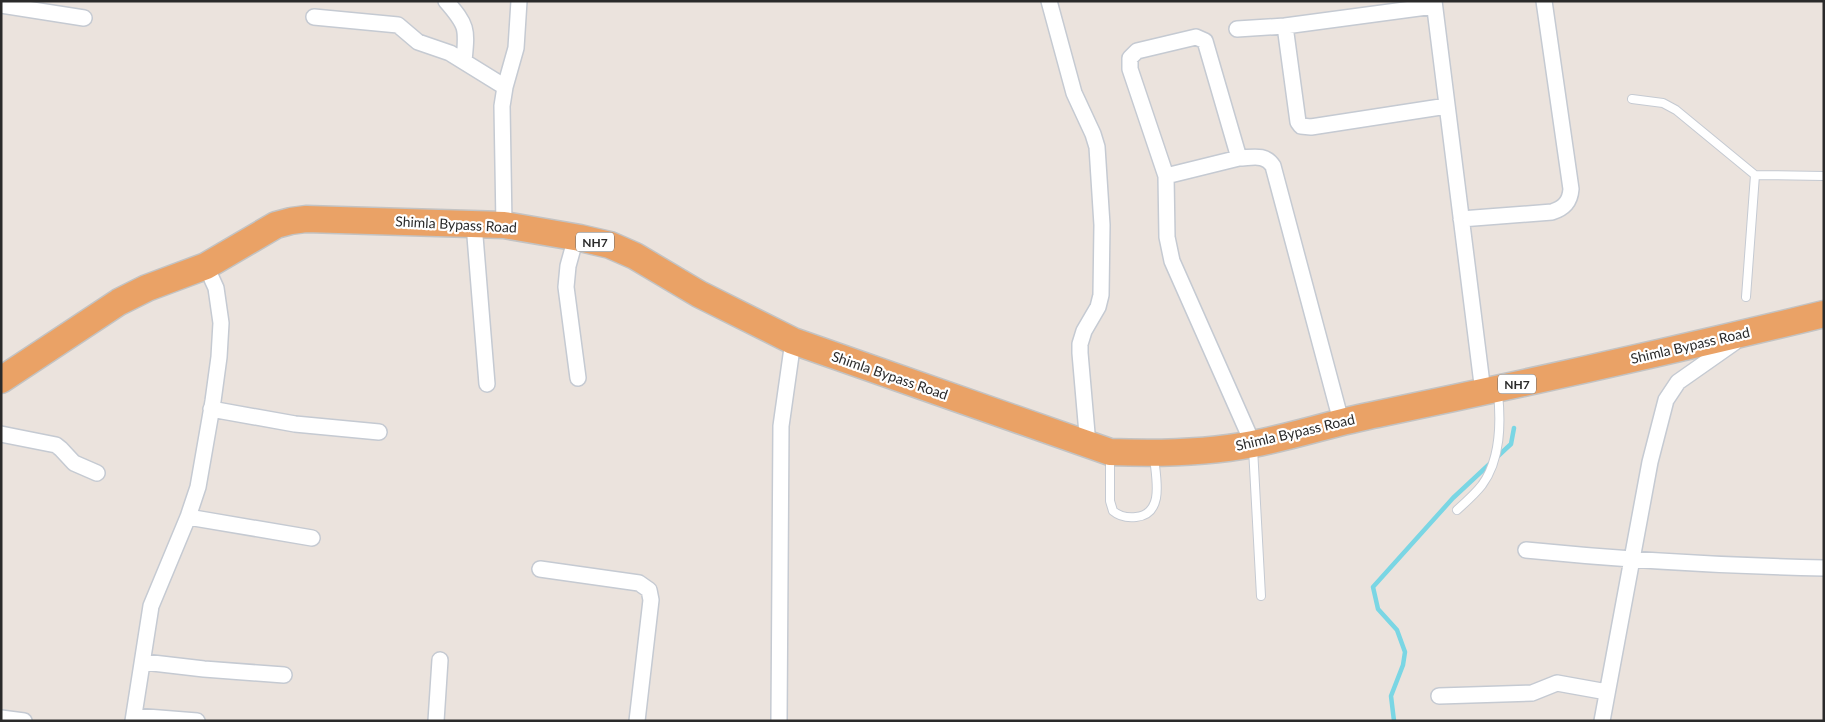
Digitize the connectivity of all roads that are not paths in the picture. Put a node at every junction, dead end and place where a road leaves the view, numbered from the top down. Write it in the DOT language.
graph roads {
  1 [pos="446,1"];
  2 [pos="520,1"];
  3 [pos="1049,1"];
  4 [pos="1544,1"];
  5 [pos="1434,3"];
  6 [pos="1,5"];
  7 [pos="314,17"];
  8 [pos="84,18"];
  9 [pos="1285,26"];
  10 [pos="1238,29"];
  11 [pos="464,61"];
  12 [pos="505,87"];
  13 [pos="1632,99"];
  14 [pos="1447,106"];
  15 [pos="1239,158"];
  16 [pos="1755,174"];
  17 [pos="1166,176"];
  18 [pos="1824,176"];
  19 [pos="1461,219"];
  20 [pos="474,224"];
  21 [pos="504,225"];
  22 [pos="576,237"];
  23 [pos="206,266"];
  24 [pos="1746,297"];
  25 [pos="1824,314"];
  26 [pos="1747,332"];
  27 [pos="793,341"];
  28 [pos="578,378"];
  29 [pos="1,380"];
  30 [pos="487,384"];
  31 [pos="1490,390"];
  32 [pos="211,409"];
  33 [pos="1341,421"];
  34 [pos="379,432"];
  35 [pos="1,434"];
  36 [pos="1253,444"];
  37 [pos="1099,448"];
  38 [pos="1154,454"];
  39 [pos="97,473"];
  40 [pos="1457,510"];
  41 [pos="188,517"];
  42 [pos="312,538"];
  43 [pos="1526,550"];
  44 [pos="1631,559"];
  45 [pos="1824,568"];
  46 [pos="540,569"];
  47 [pos="1261,596"];
  48 [pos="440,660"];
  49 [pos="144,662"];
  50 [pos="284,675"];
  51 [pos="1607,692"];
  52 [pos="1439,696"];
  53 [pos="1,718"];
  54 [pos="133,718"];
  55 [pos="24,721"];
  56 [pos="197,721"];
  57 [pos="436,721"];
  58 [pos="637,721"];
  59 [pos="779,721"];
  60 [pos="1602,721"];
  1 -- 11 [label="street"];
  2 -- 12 [label="street"];
  3 -- 37 [label="street"];
  4 -- 19 [label="street"];
  5 -- 9 [label="street"];
  5 -- 14 [label="street"];
  6 -- 8 [label="street"];
  7 -- 11 [label="street"];
  9 -- 10 [label="street"];
  9 -- 14 [label="street"];
  11 -- 12 [label="street"];
  12 -- 21 [label="street"];
  13 -- 16 [label="lane"];
  14 -- 19 [label="street"];
  15 -- 17 [label="street"];
  15 -- 17 [label="street"];
  15 -- 33 [label="street"];
  16 -- 18 [label="lane"];
  16 -- 24 [label="lane"];
  17 -- 36 [label="street"];
  19 -- 31 [label="street"];
  20 -- 21 [label="highway, Shimla Bypass Road / NH7"];
  20 -- 23 [label="highway, Shimla Bypass Road / NH7"];
  20 -- 30 [label="street"];
  21 -- 22 [label="highway, Shimla Bypass Road / NH7"];
  22 -- 27 [label="highway, Shimla Bypass Road / NH7"];
  22 -- 28 [label="street"];
  23 -- 29 [label="highway, Shimla Bypass Road / NH7"];
  23 -- 32 [label="street"];
  25 -- 26 [label="highway, Shimla Bypass Road / NH7"];
  26 -- 31 [label="highway, Shimla Bypass Road / NH7"];
  26 -- 44 [label="street"];
  27 -- 37 [label="highway, Shimla Bypass Road / NH7"];
  27 -- 59 [label="street"];
  31 -- 33 [label="highway, Shimla Bypass Road / NH7"];
  31 -- 40 [label="lane"];
  32 -- 34 [label="street"];
  32 -- 41 [label="street"];
  33 -- 36 [label="highway, Shimla Bypass Road / NH7"];
  35 -- 39 [label="street"];
  36 -- 38 [label="highway, Shimla Bypass Road / NH7"];
  36 -- 47 [label="lane"];
  37 -- 38 [label="highway, Shimla Bypass Road / NH7"];
  37 -- 38 [label="lane"];
  41 -- 42 [label="street"];
  41 -- 49 [label="street"];
  43 -- 44 [label="street"];
  44 -- 45 [label="street"];
  44 -- 51 [label="street"];
  46 -- 58 [label="street"];
  48 -- 57 [label="street"];
  49 -- 50 [label="street"];
  49 -- 54 [label="street"];
  51 -- 52 [label="street"];
  51 -- 60 [label="street"];
  53 -- 55 [label="street"];
  54 -- 56 [label="street"];
}
